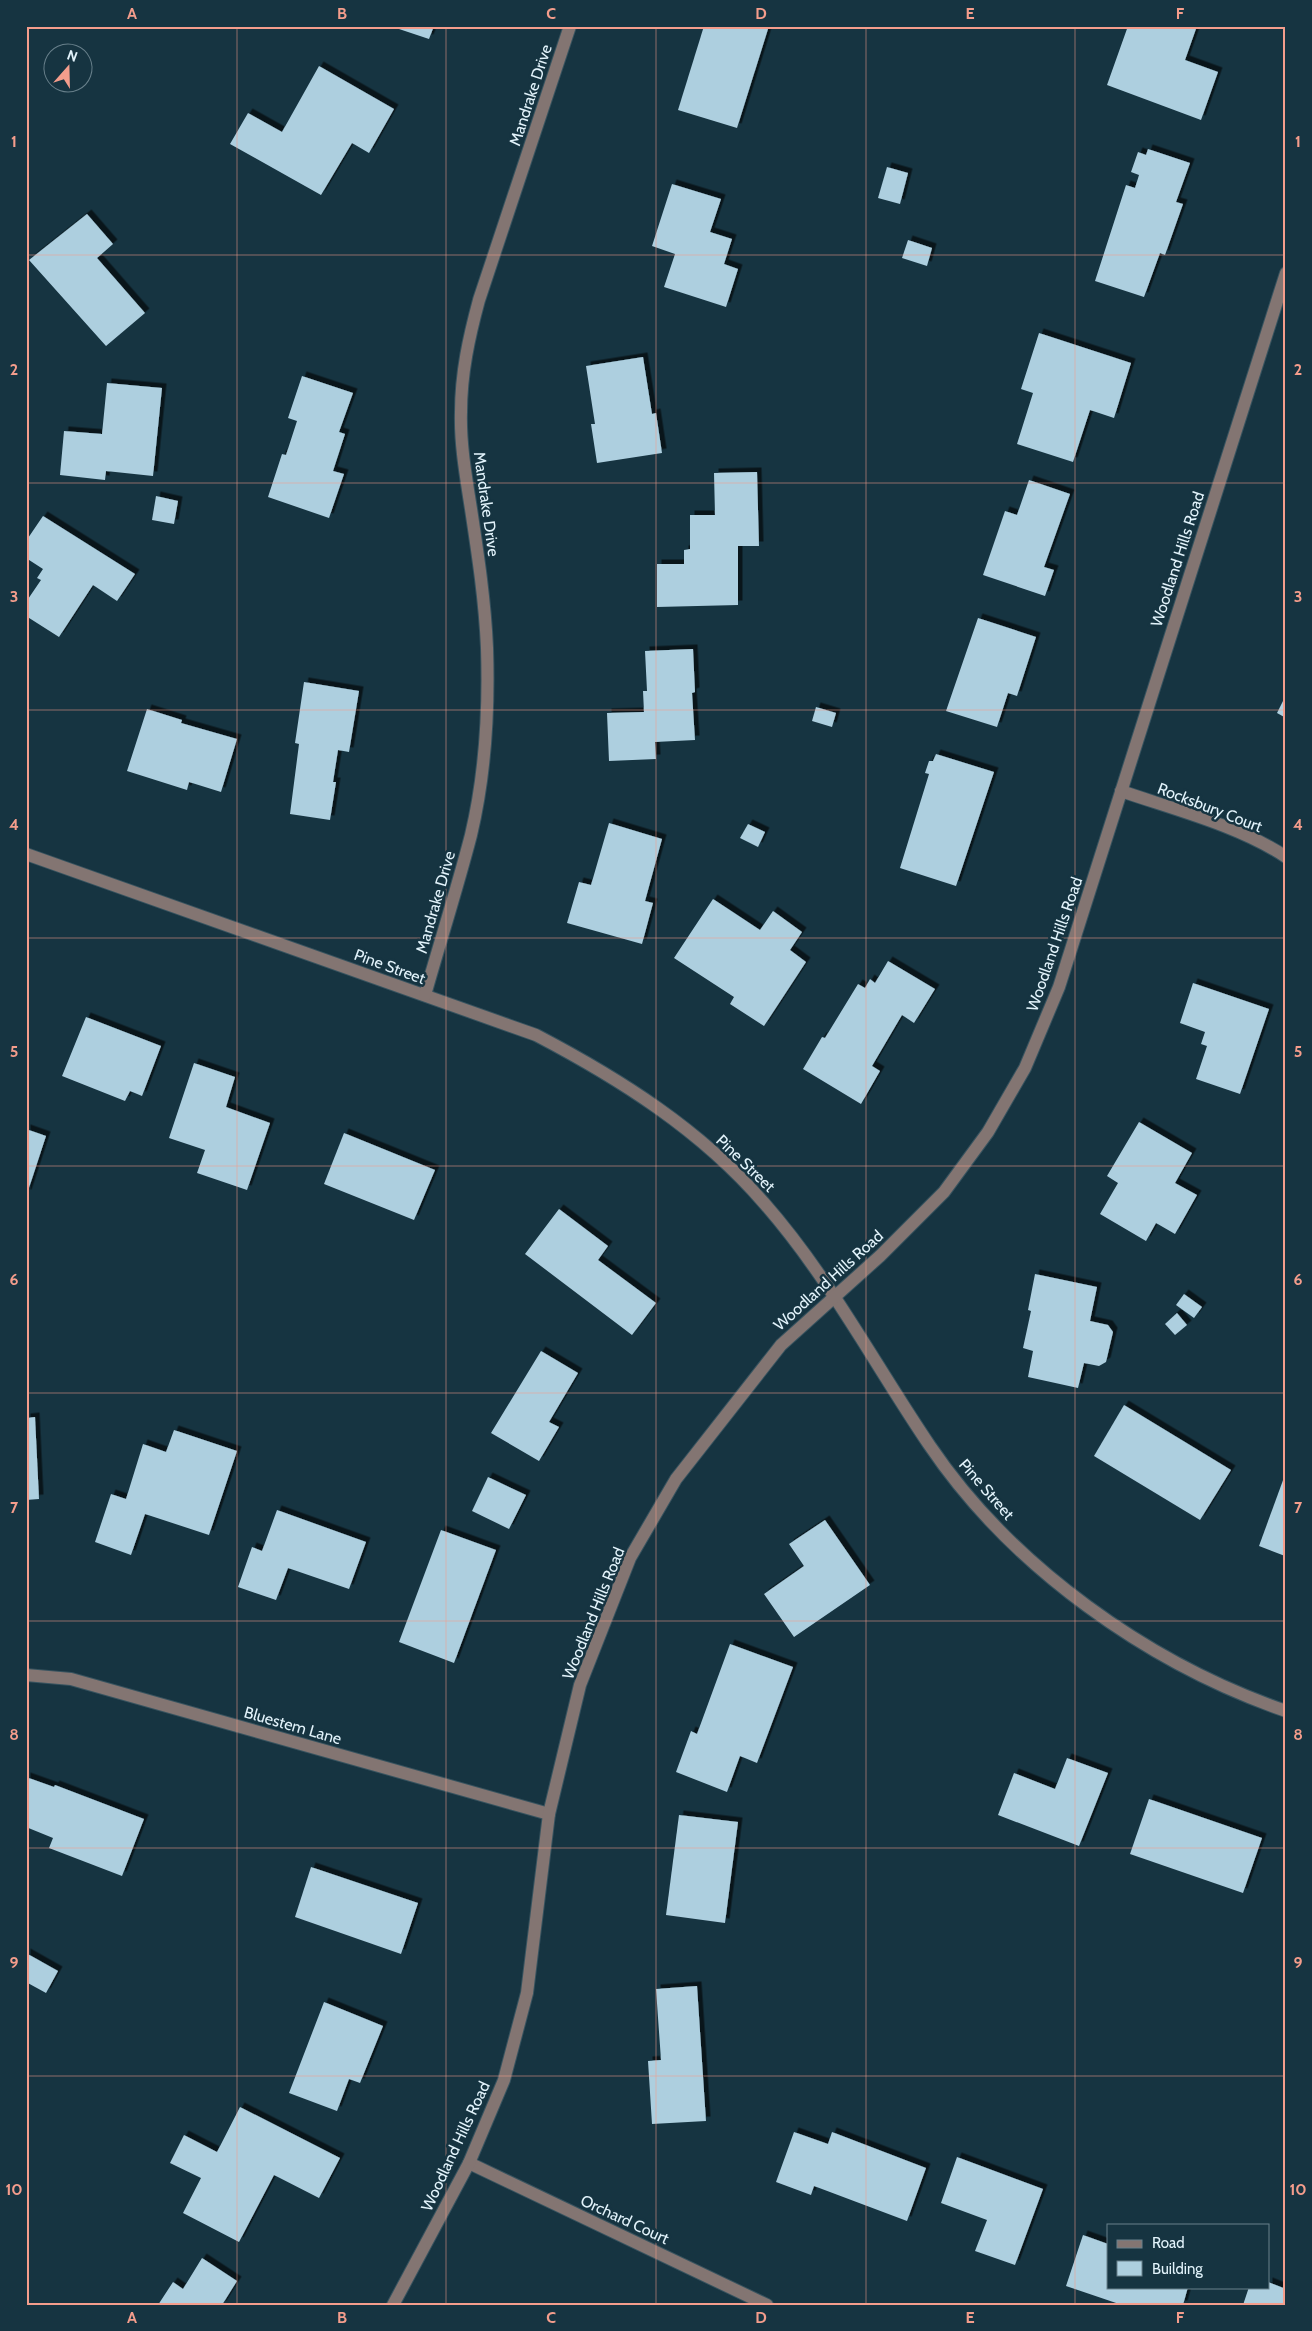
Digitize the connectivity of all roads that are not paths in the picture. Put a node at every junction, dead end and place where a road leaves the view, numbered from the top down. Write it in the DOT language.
graph roads {
  1 [pos="570,26"];
  2 [pos="1286,272"];
  3 [pos="1121,791"];
  4 [pos="26,854"];
  5 [pos="1286,857"];
  6 [pos="425,995"];
  7 [pos="834,1298"];
  8 [pos="26,1675"];
  9 [pos="1286,1710"];
  10 [pos="549,1814"];
  11 [pos="469,2163"];
  12 [pos="392,2305"];
  13 [pos="767,2305"];
  1 -- 6 [label="street, Mandrake Drive"];
  2 -- 3 [label="street, Woodland Hills Road"];
  3 -- 5 [label="street, Rocksbury Court"];
  3 -- 7 [label="street, Woodland Hills Road"];
  4 -- 6 [label="street, Pine Street"];
  6 -- 7 [label="street, Pine Street"];
  7 -- 9 [label="street, Pine Street"];
  7 -- 10 [label="street, Woodland Hills Road"];
  8 -- 10 [label="street, Bluestem Lane"];
  10 -- 11 [label="street, Woodland Hills Road"];
  11 -- 12 [label="street, Woodland Hills Road"];
  11 -- 13 [label="street, Orchard Court"];
}
